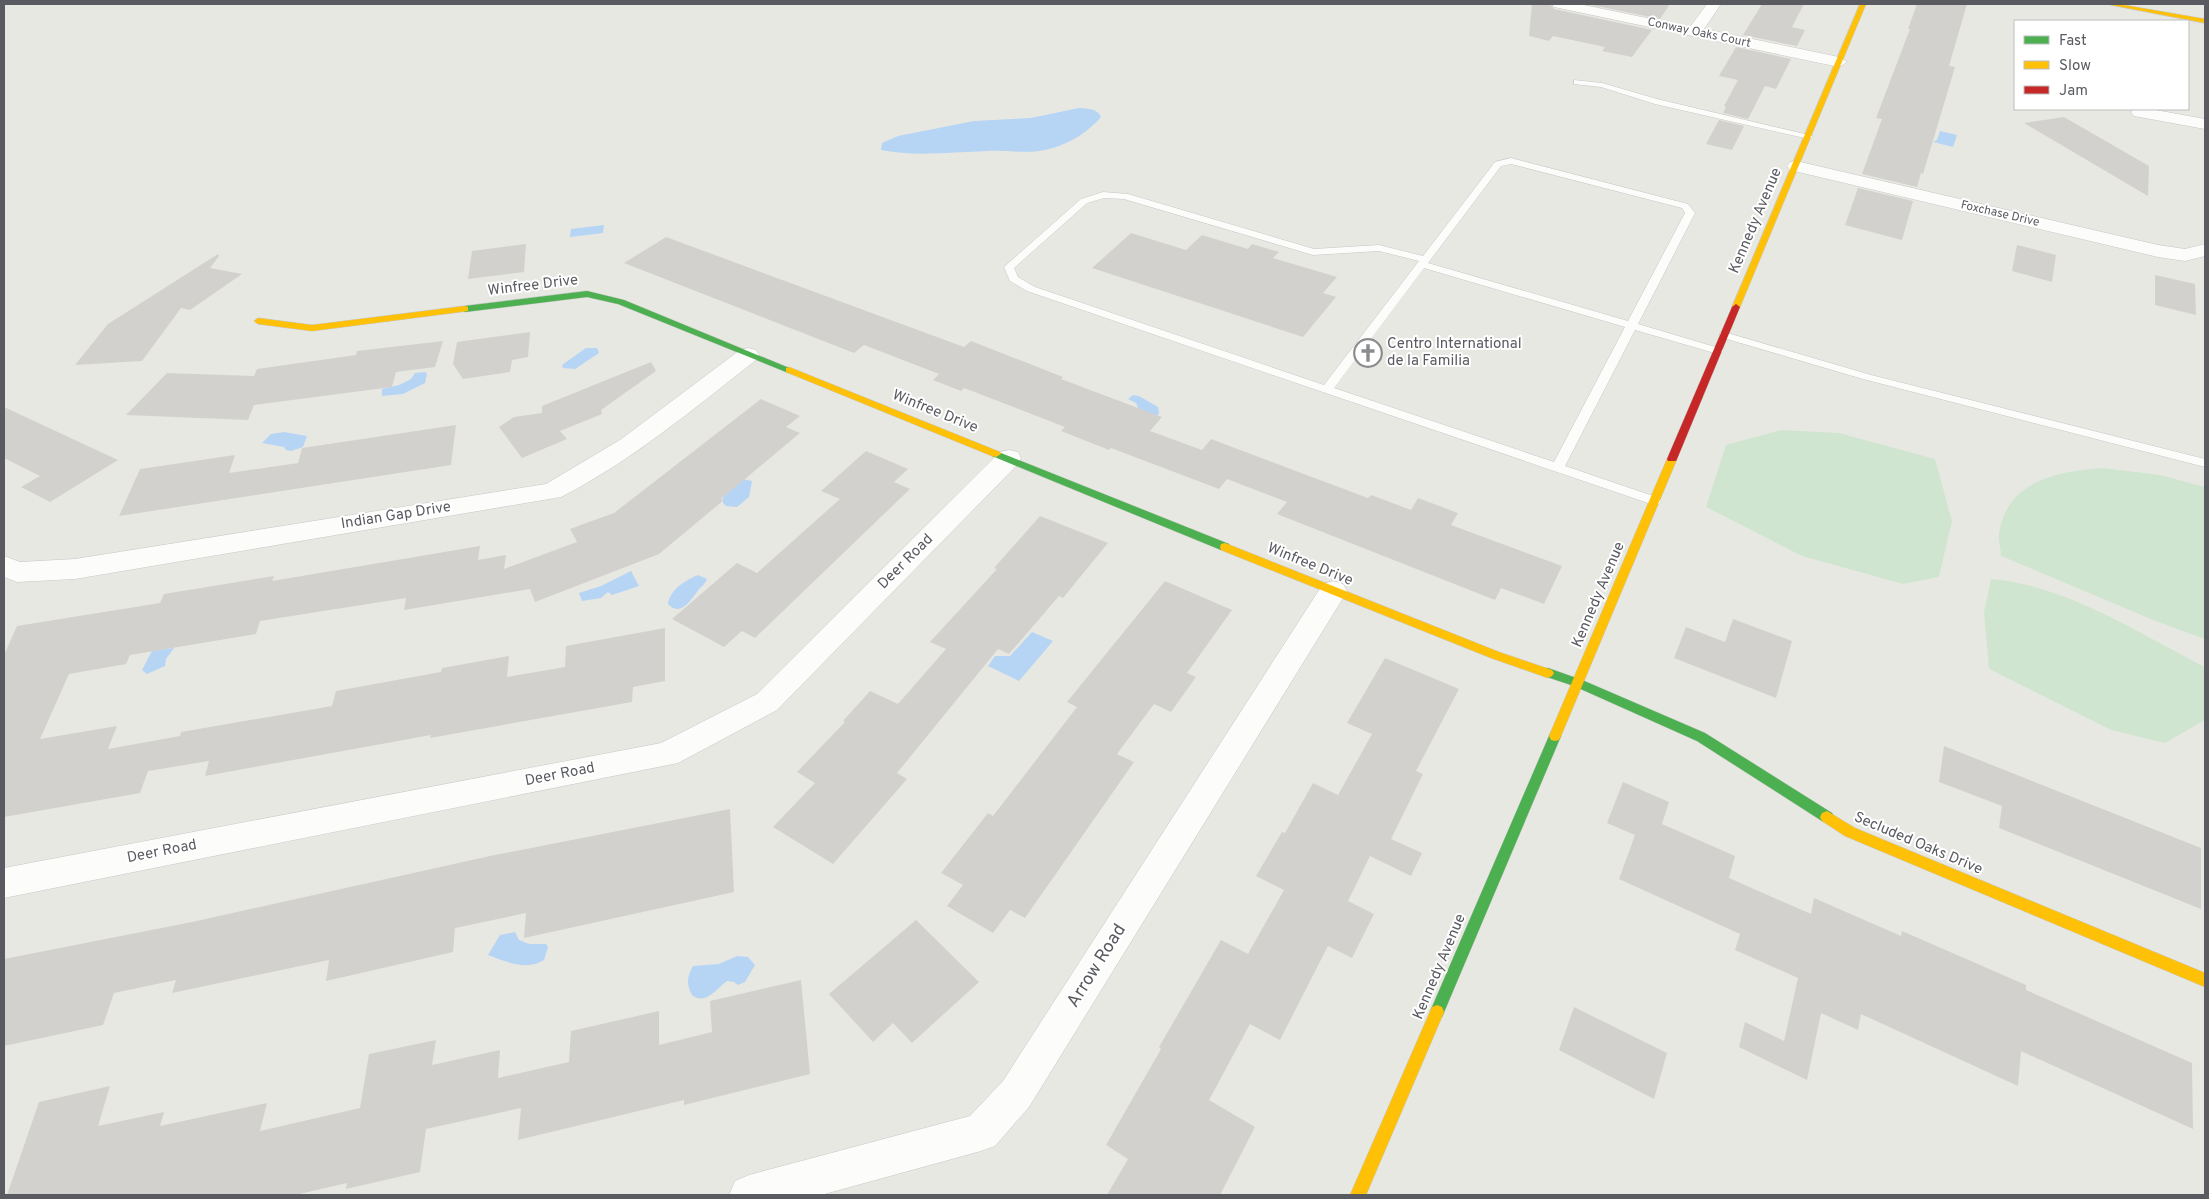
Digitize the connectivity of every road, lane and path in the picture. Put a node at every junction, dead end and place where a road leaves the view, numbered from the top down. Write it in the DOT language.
graph roads {
  1 [pos="1559,4"];
  2 [pos="1714,4"];
  3 [pos="1863,4"];
  4 [pos="2110,4"];
  5 [pos="2205,20"];
  6 [pos="1694,32"];
  7 [pos="1839,62"];
  8 [pos="1578,82"];
  9 [pos="2140,112"];
  10 [pos="2205,124"];
  11 [pos="1808,136"];
  12 [pos="1796,166"];
  13 [pos="2205,250"];
  14 [pos="1424,262"];
  15 [pos="258,321"];
  16 [pos="1631,326"];
  17 [pos="1724,335"];
  18 [pos="1718,351"];
  19 [pos="748,355"];
  20 [pos="1327,389"];
  21 [pos="1009,458"];
  22 [pos="2205,463"];
  23 [pos="1558,468"];
  24 [pos="1655,500"];
  25 [pos="4,566"];
  26 [pos="1333,591"];
  27 [pos="1578,683"];
  28 [pos="4,882"];
  29 [pos="2205,980"];
  30 [pos="749,1195"];
  31 [pos="1358,1195"];
  1 -- 6 [label="street, Conway Oaks Court"];
  2 -- 6 [label="street"];
  3 -- 7 [label="street, Kennedy Avenue"];
  4 -- 5 [label="street"];
  6 -- 7 [label="street, Conway Oaks Court"];
  7 -- 11 [label="street, Kennedy Avenue"];
  8 -- 11 [label="lane"];
  9 -- 10 [label="street"];
  11 -- 12 [label="street, Kennedy Avenue"];
  12 -- 13 [label="street, Foxchase Drive"];
  12 -- 17 [label="street, Kennedy Avenue"];
  14 -- 16 [label="lane"];
  14 -- 16 [label="lane"];
  14 -- 20 [label="lane"];
  14 -- 20 [label="lane"];
  15 -- 19 [label="street, Winfree Drive"];
  16 -- 18 [label="lane"];
  16 -- 23 [label="lane"];
  17 -- 18 [label="street, Kennedy Avenue"];
  17 -- 22 [label="lane"];
  18 -- 24 [label="street, Kennedy Avenue"];
  19 -- 21 [label="street, Winfree Drive"];
  19 -- 25 [label="street, Indian Gap Drive"];
  20 -- 23 [label="lane"];
  21 -- 26 [label="street, Winfree Drive"];
  21 -- 28 [label="street, Deer Road"];
  23 -- 24 [label="lane"];
  24 -- 27 [label="street, Kennedy Avenue"];
  26 -- 27 [label="street, Winfree Drive"];
  26 -- 30 [label="street, Arrow Road"];
  27 -- 29 [label="street, Secluded Oaks Drive"];
  27 -- 31 [label="street, Kennedy Avenue"];
}
